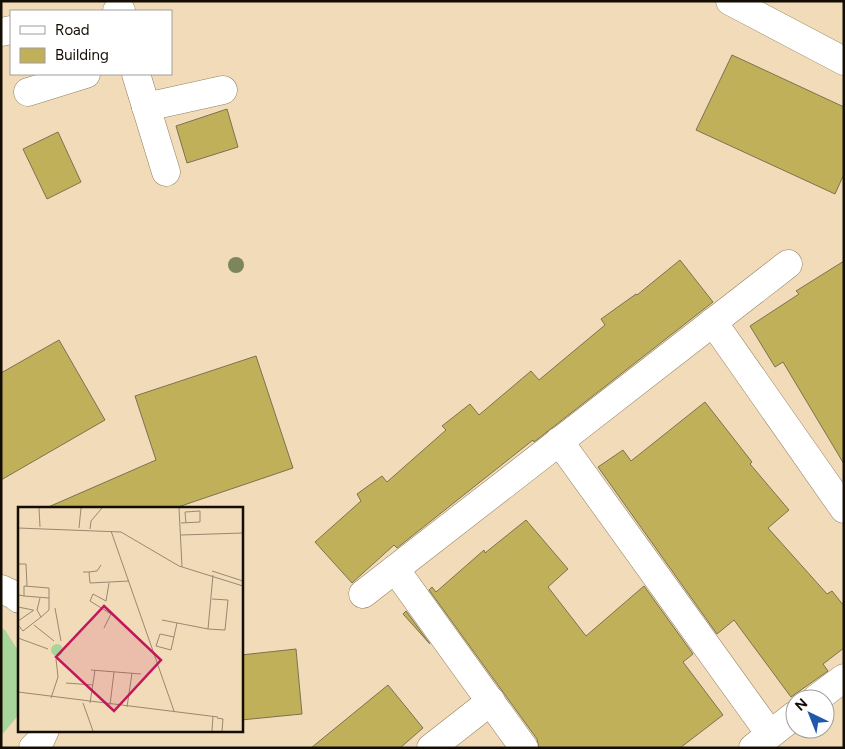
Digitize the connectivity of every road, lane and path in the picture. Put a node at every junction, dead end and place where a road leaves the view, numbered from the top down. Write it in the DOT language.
graph roads {
  1 [pos="730,1"];
  2 [pos="844,61"];
  3 [pos="83,75"];
  4 [pos="136,75"];
  5 [pos="223,90"];
  6 [pos="28,92"];
  7 [pos="146,107"];
  8 [pos="166,172"];
  9 [pos="788,264"];
  10 [pos="713,322"];
  11 [pos="559,441"];
  12 [pos="844,509"];
  13 [pos="395,569"];
  14 [pos="1,589"];
  15 [pos="363,594"];
  16 [pos="18,598"];
  17 [pos="844,678"];
  18 [pos="829,689"];
  19 [pos="491,701"];
  20 [pos="785,723"];
  21 [pos="44,732"];
  22 [pos="762,741"];
  23 [pos="33,748"];
  24 [pos="431,748"];
  25 [pos="524,748"];
  1 -- 2 [label="street"];
  3 -- 6 [label="street"];
  4 -- 7 [label="street"];
  5 -- 7 [label="street"];
  7 -- 8 [label="street"];
  9 -- 10 [label="street"];
  10 -- 11 [label="street"];
  10 -- 12 [label="street"];
  11 -- 13 [label="street"];
  11 -- 22 [label="street"];
  13 -- 15 [label="street"];
  13 -- 19 [label="street"];
  14 -- 16 [label="street"];
  17 -- 18 [label="street"];
  19 -- 24 [label="street"];
  19 -- 25 [label="street"];
  20 -- 22 [label="street"];
  21 -- 23 [label="street"];
}
